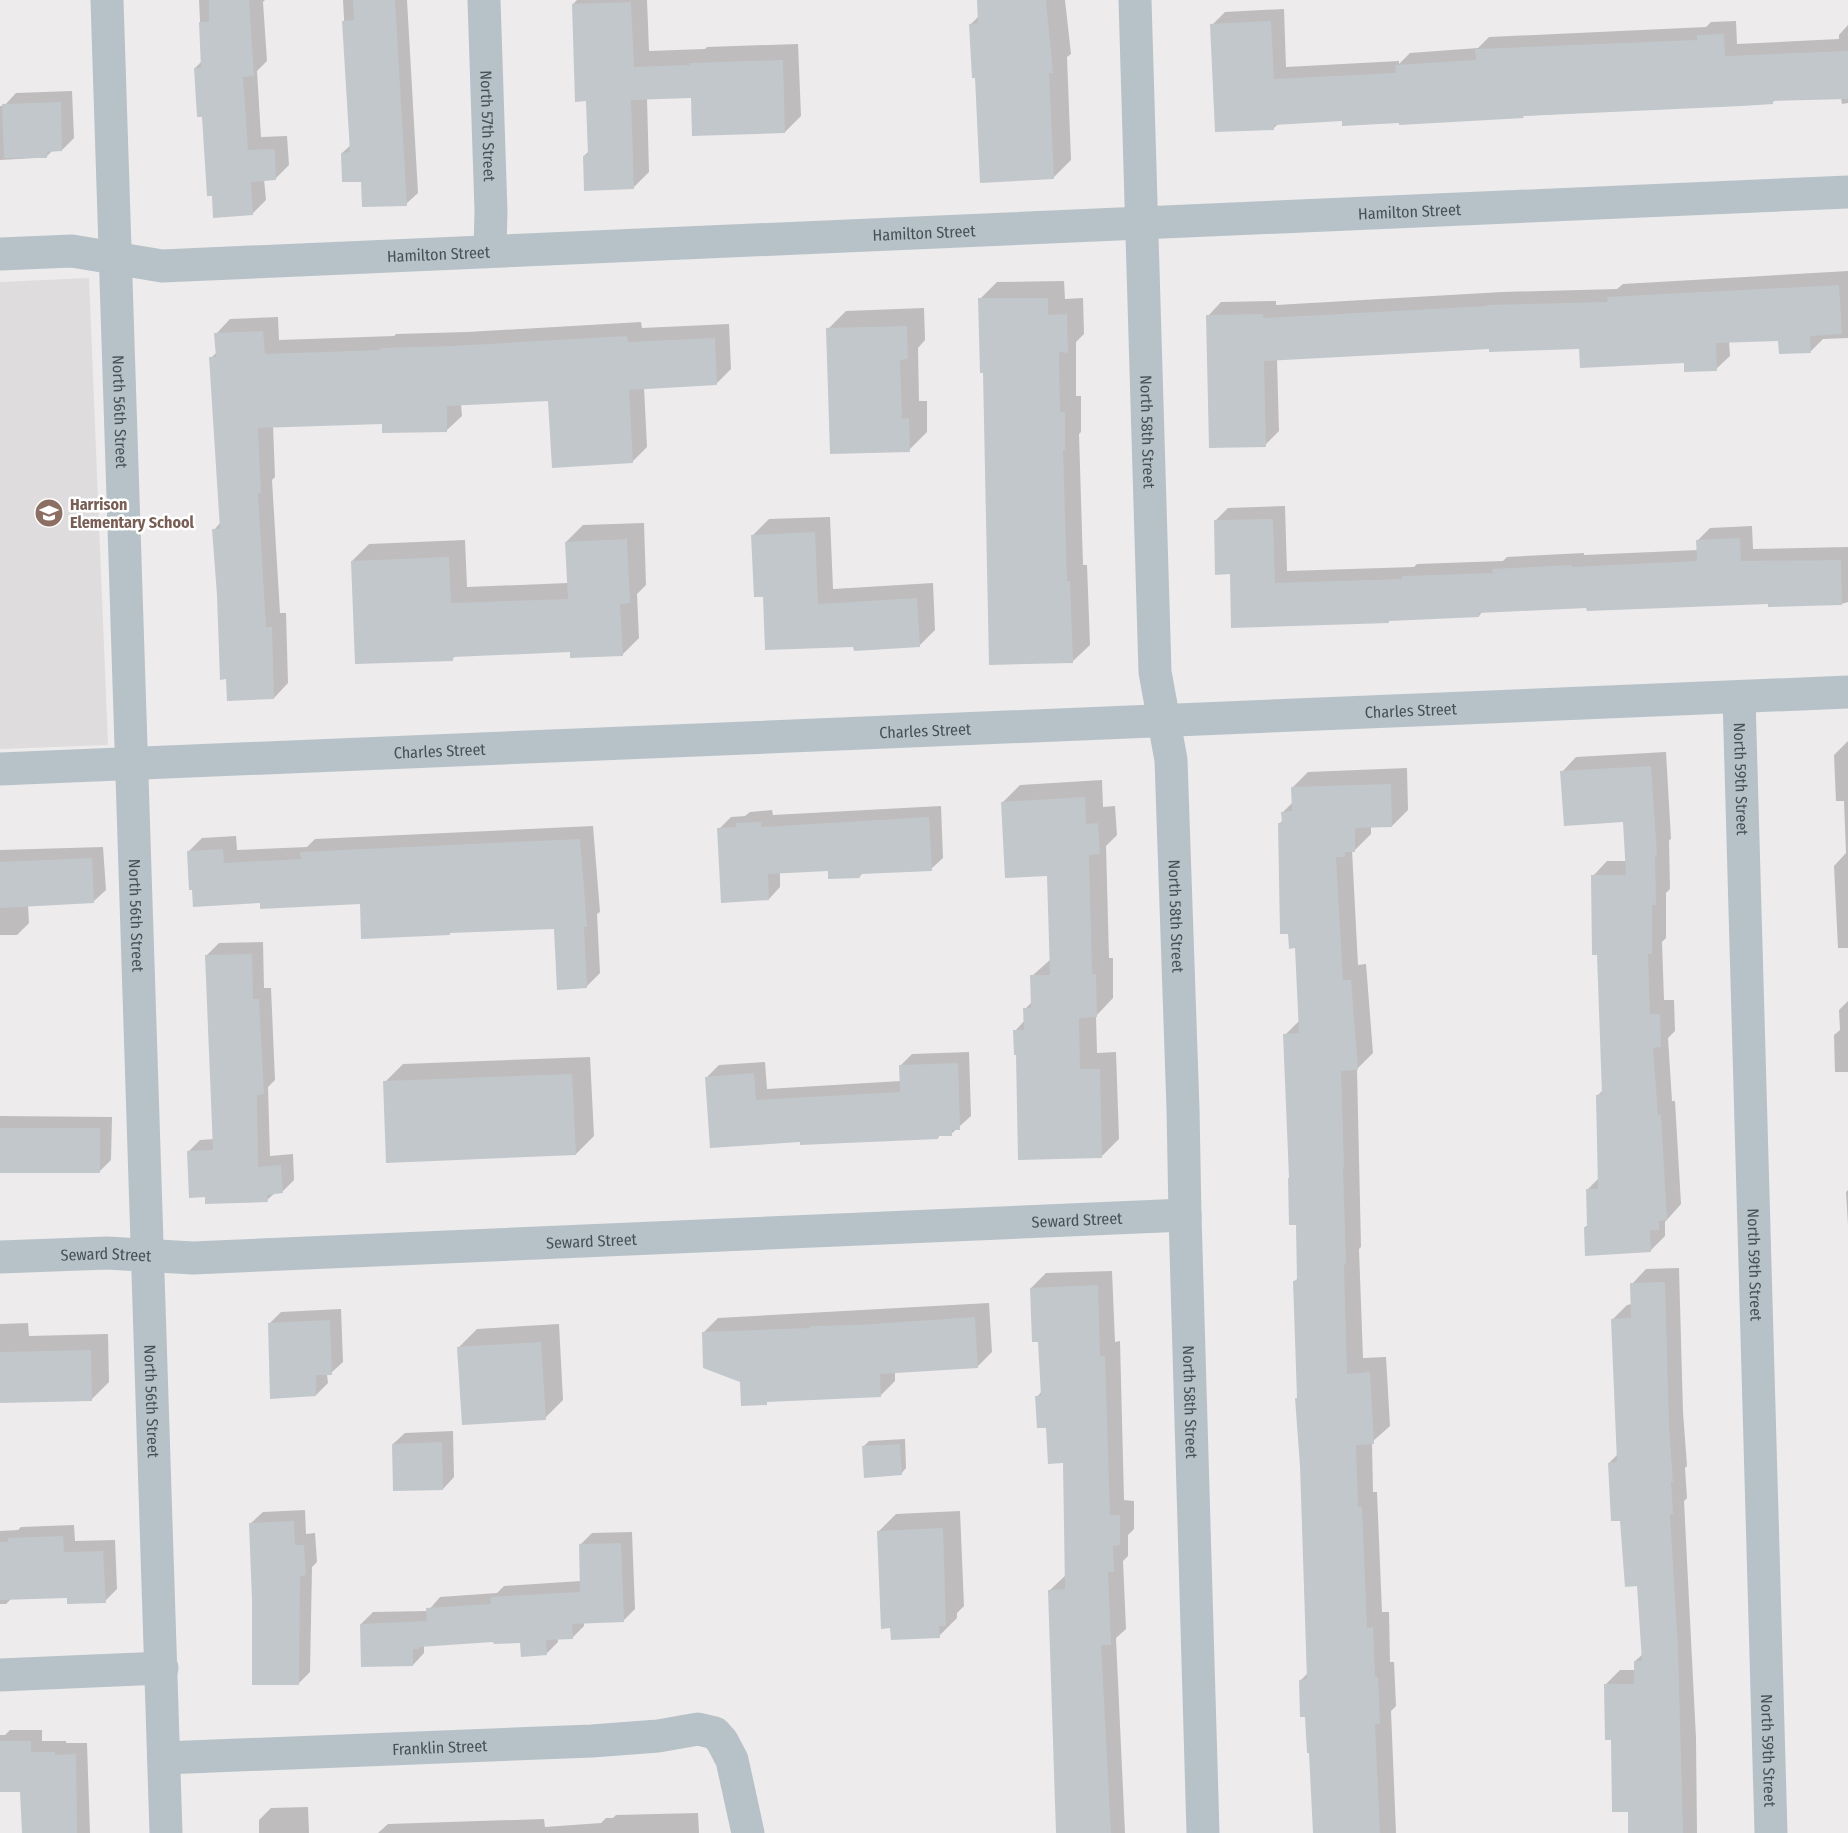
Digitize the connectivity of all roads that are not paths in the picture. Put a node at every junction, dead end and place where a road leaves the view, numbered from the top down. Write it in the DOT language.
graph roads {
  1 [pos="107,0"];
  2 [pos="484,0"];
  3 [pos="1136,0"];
  4 [pos="1848,192"];
  5 [pos="1143,223"];
  6 [pos="490,251"];
  7 [pos="0,254"];
  8 [pos="115,259"];
  9 [pos="1848,692"];
  10 [pos="1738,696"];
  11 [pos="1164,720"];
  12 [pos="132,763"];
  13 [pos="0,769"];
  14 [pos="1185,1215"];
  15 [pos="148,1256"];
  16 [pos="0,1257"];
  17 [pos="162,1668"];
  18 [pos="0,1674"];
  19 [pos="164,1758"];
  20 [pos="166,1833"];
  21 [pos="748,1833"];
  22 [pos="1203,1833"];
  23 [pos="1771,1833"];
  1 -- 8 [label="street, North 56th Street"];
  2 -- 6 [label="street, North 57th Street"];
  3 -- 5 [label="street, North 58th Street"];
  4 -- 5 [label="street, Hamilton Street"];
  5 -- 6 [label="street, Hamilton Street"];
  5 -- 11 [label="street, North 58th Street"];
  6 -- 8 [label="street, Hamilton Street"];
  7 -- 8 [label="street, Hamilton Street"];
  8 -- 12 [label="street, North 56th Street"];
  9 -- 10 [label="street, Charles Street"];
  10 -- 11 [label="street, Charles Street"];
  10 -- 23 [label="street, North 59th Street"];
  11 -- 12 [label="street, Charles Street"];
  11 -- 14 [label="street, North 58th Street"];
  12 -- 13 [label="street, Charles Street"];
  12 -- 15 [label="street, North 56th Street"];
  14 -- 15 [label="street, Seward Street"];
  14 -- 22 [label="street, North 58th Street"];
  15 -- 16 [label="street, Seward Street"];
  15 -- 17 [label="street, North 56th Street"];
  17 -- 18 [label="street"];
  17 -- 19 [label="street, North 56th Street"];
  19 -- 20 [label="street, North 56th Street"];
  19 -- 21 [label="street, Franklin Street"];
}
